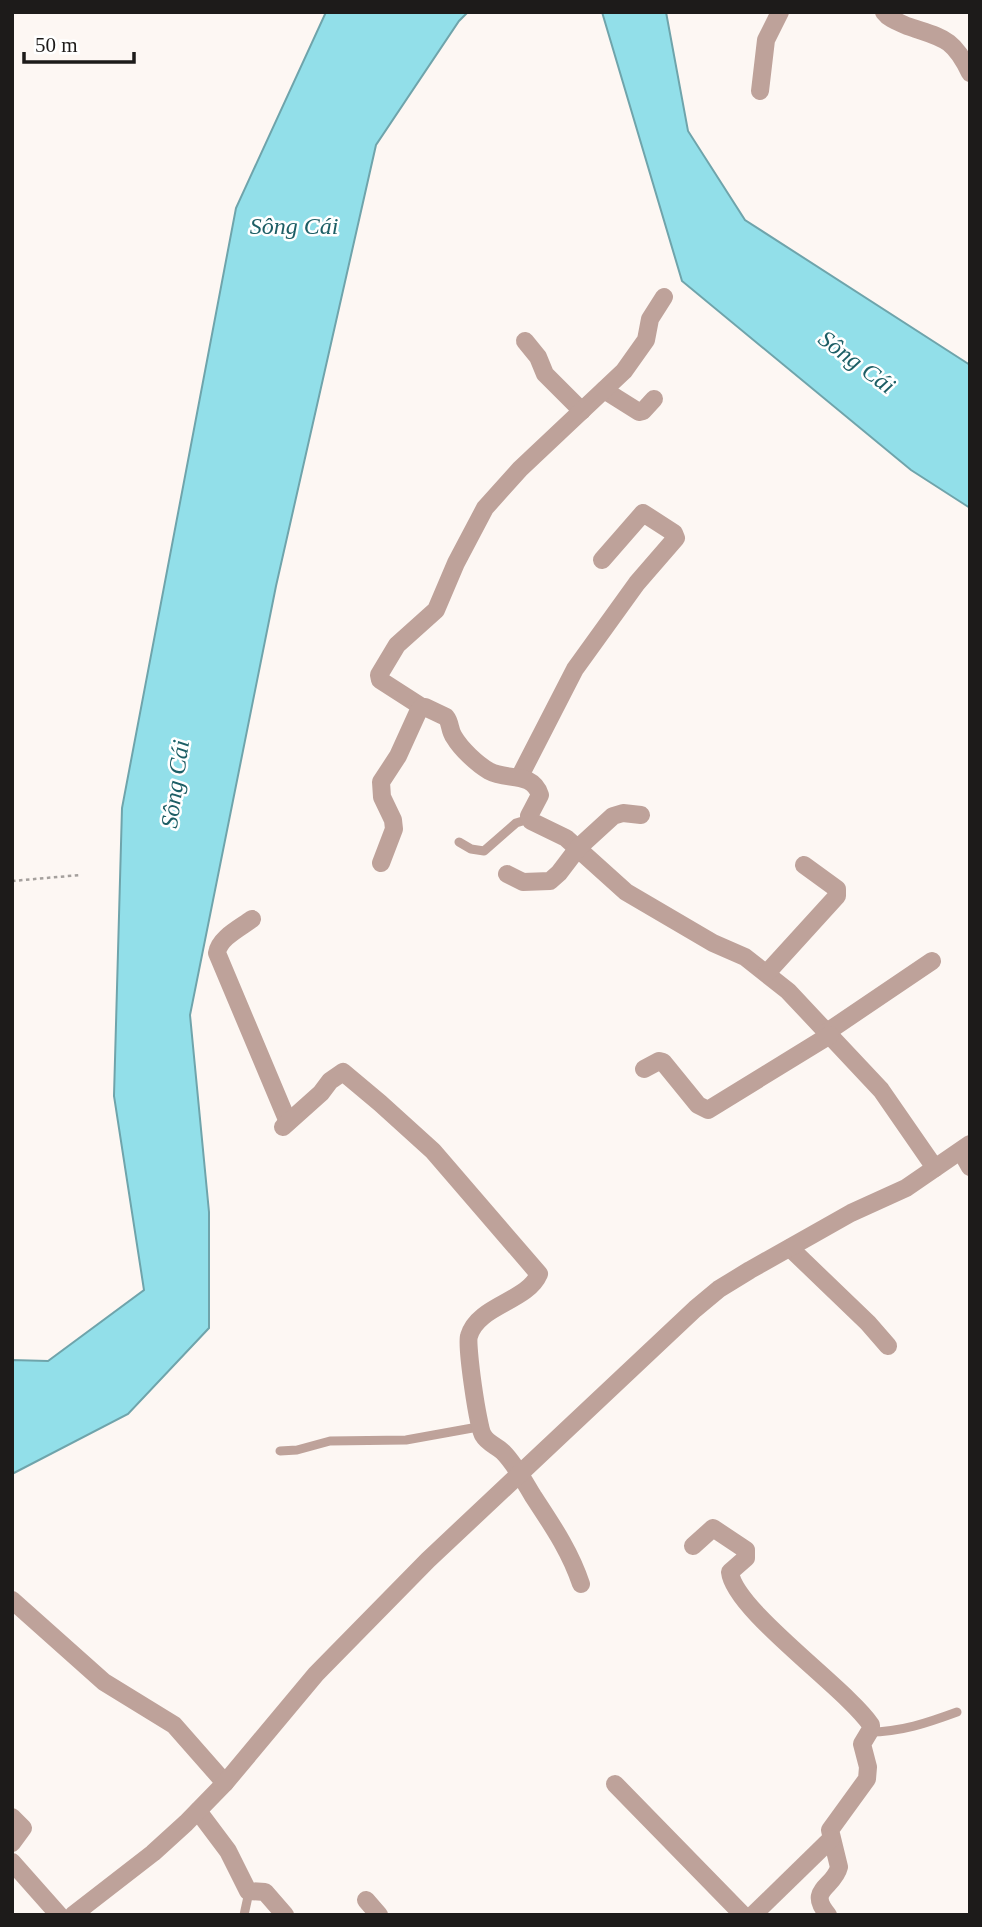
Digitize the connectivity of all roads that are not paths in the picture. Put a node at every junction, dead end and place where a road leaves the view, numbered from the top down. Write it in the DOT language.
graph roads {
  1 [pos="779,12"];
  2 [pos="884,12"];
  3 [pos="970,73"];
  4 [pos="760,91"];
  5 [pos="664,297"];
  6 [pos="525,341"];
  7 [pos="604,390"];
  8 [pos="654,399"];
  9 [pos="582,411"];
  10 [pos="602,560"];
  11 [pos="422,707"];
  12 [pos="520,776"];
  13 [pos="641,815"];
  14 [pos="529,819"];
  15 [pos="459,842"];
  16 [pos="578,848"];
  17 [pos="381,863"];
  18 [pos="804,866"];
  19 [pos="508,874"];
  20 [pos="251,919"];
  21 [pos="932,961"];
  22 [pos="767,973"];
  23 [pos="828,1034"];
  24 [pos="645,1069"];
  25 [pos="965,1147"];
  26 [pos="970,1167"];
  27 [pos="935,1168"];
  28 [pos="790,1248"];
  29 [pos="888,1346"];
  30 [pos="478,1427"];
  31 [pos="280,1451"];
  32 [pos="519,1474"];
  33 [pos="693,1546"];
  34 [pos="581,1584"];
  35 [pos="12,1600"];
  36 [pos="957,1712"];
  37 [pos="869,1732"];
  38 [pos="225,1783"];
  39 [pos="615,1784"];
  40 [pos="198,1811"];
  41 [pos="12,1817"];
  42 [pos="831,1839"];
  43 [pos="12,1843"];
  44 [pos="12,1862"];
  45 [pos="249,1892"];
  46 [pos="366,1900"];
  47 [pos="59,1915"];
  48 [pos="73,1915"];
  49 [pos="244,1915"];
  50 [pos="285,1915"];
  51 [pos="379,1915"];
  52 [pos="743,1915"];
  53 [pos="753,1915"];
  54 [pos="828,1915"];
  1 -- 4 [label="street"];
  2 -- 3 [label="street"];
  5 -- 7 [label="street"];
  6 -- 9 [label="street"];
  7 -- 8 [label="street"];
  7 -- 9 [label="street"];
  9 -- 11 [label="street"];
  10 -- 12 [label="street"];
  11 -- 12 [label="street"];
  11 -- 17 [label="street"];
  12 -- 14 [label="street"];
  13 -- 16 [label="street"];
  14 -- 15 [label="lane"];
  14 -- 16 [label="street"];
  16 -- 19 [label="street"];
  16 -- 22 [label="street"];
  18 -- 22 [label="street"];
  20 -- 30 [label="street"];
  21 -- 23 [label="street"];
  22 -- 23 [label="street"];
  23 -- 24 [label="street"];
  23 -- 27 [label="street"];
  25 -- 26 [label="street"];
  25 -- 27 [label="street"];
  27 -- 28 [label="street"];
  28 -- 29 [label="street"];
  28 -- 32 [label="street"];
  30 -- 31 [label="lane"];
  30 -- 32 [label="street"];
  32 -- 34 [label="street"];
  32 -- 38 [label="street"];
  33 -- 37 [label="street"];
  35 -- 38 [label="street"];
  36 -- 37 [label="lane"];
  37 -- 42 [label="street"];
  38 -- 40 [label="street"];
  39 -- 52 [label="street"];
  40 -- 45 [label="street"];
  40 -- 48 [label="street"];
  41 -- 43 [label="street"];
  42 -- 53 [label="street"];
  42 -- 54 [label="street"];
  44 -- 47 [label="street"];
  45 -- 49 [label="lane"];
  45 -- 50 [label="street"];
  46 -- 51 [label="street"];
}
